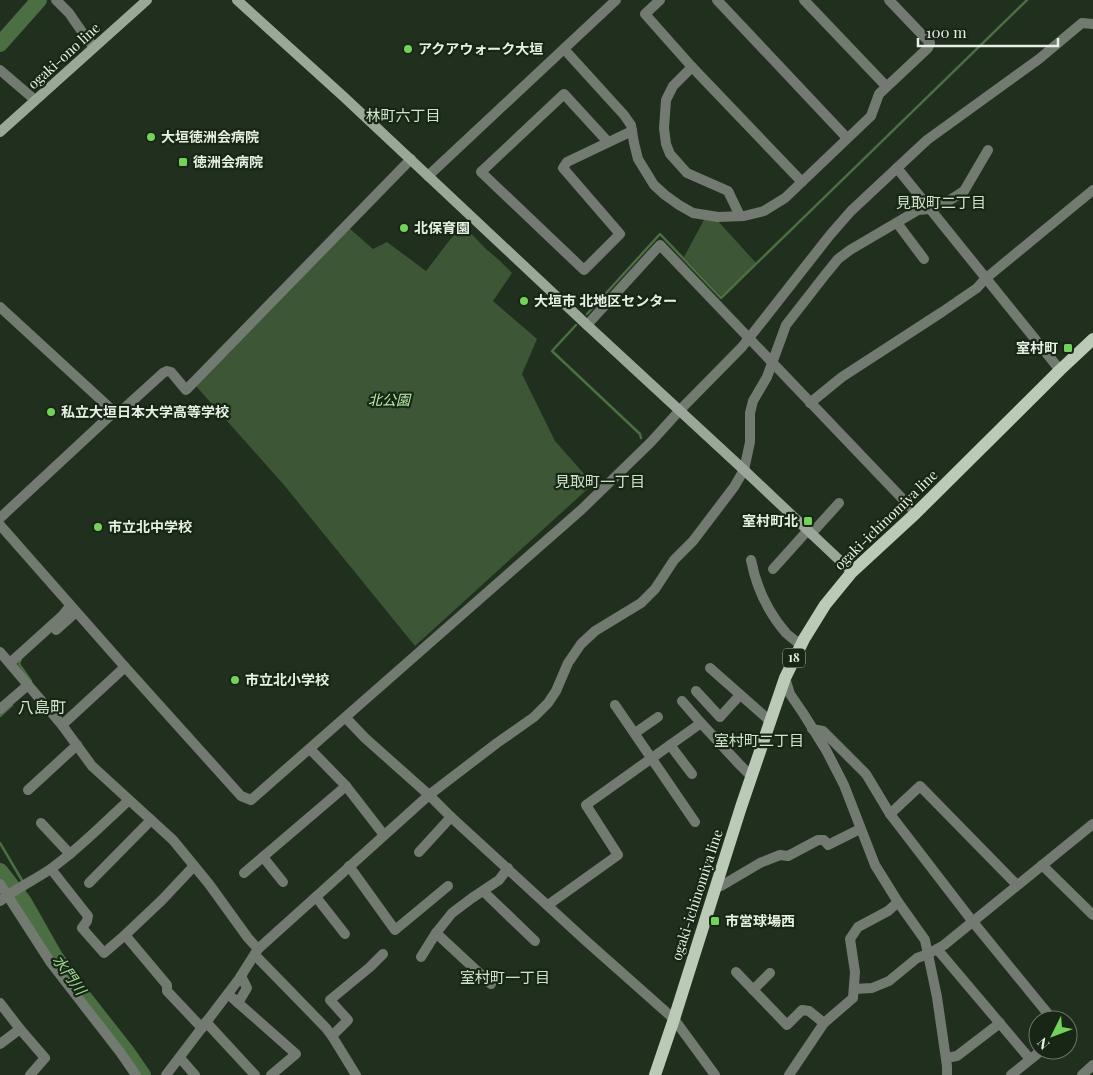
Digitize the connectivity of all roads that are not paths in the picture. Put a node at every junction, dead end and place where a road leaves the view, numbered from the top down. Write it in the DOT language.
graph roads {
  1 [pos="56,0"];
  2 [pos="147,0"];
  3 [pos="237,0"];
  4 [pos="616,0"];
  5 [pos="660,0"];
  6 [pos="717,0"];
  7 [pos="804,0"];
  8 [pos="890,0"];
  9 [pos="1093,24"];
  10 [pos="94,47"];
  11 [pos="564,49"];
  12 [pos="692,67"];
  13 [pos="0,70"];
  14 [pos="886,86"];
  15 [pos="35,100"];
  16 [pos="632,131"];
  17 [pos="0,132"];
  18 [pos="847,138"];
  19 [pos="608,142"];
  20 [pos="988,150"];
  21 [pos="411,159"];
  22 [pos="897,168"];
  23 [pos="428,176"];
  24 [pos="802,182"];
  25 [pos="1093,190"];
  26 [pos="929,209"];
  27 [pos="740,216"];
  28 [pos="897,223"];
  29 [pos="924,259"];
  30 [pos="986,279"];
  31 [pos="0,307"];
  32 [pos="587,325"];
  33 [pos="748,338"];
  34 [pos="1093,339"];
  35 [pos="772,363"];
  36 [pos="1060,370"];
  37 [pos="810,403"];
  38 [pos="680,410"];
  39 [pos="113,413"];
  40 [pos="744,470"];
  41 [pos="840,503"];
  42 [pos="916,513"];
  43 [pos="0,518"];
  44 [pos="0,525"];
  45 [pos="809,532"];
  46 [pos="751,560"];
  47 [pos="773,570"];
  48 [pos="852,572"];
  49 [pos="73,609"];
  50 [pos="52,634"];
  51 [pos="801,645"];
  52 [pos="0,652"];
  53 [pos="10,663"];
  54 [pos="125,667"];
  55 [pos="710,668"];
  56 [pos="784,678"];
  57 [pos="28,685"];
  58 [pos="696,691"];
  59 [pos="740,695"];
  60 [pos="682,701"];
  61 [pos="615,705"];
  62 [pos="0,709"];
  63 [pos="658,717"];
  64 [pos="346,718"];
  65 [pos="770,721"];
  66 [pos="701,723"];
  67 [pos="62,725"];
  68 [pos="812,729"];
  69 [pos="635,733"];
  70 [pos="77,745"];
  71 [pos="670,745"];
  72 [pos="310,749"];
  73 [pos="651,758"];
  74 [pos="692,774"];
  75 [pos="752,776"];
  76 [pos="346,786"];
  77 [pos="28,790"];
  78 [pos="429,794"];
  79 [pos="128,801"];
  80 [pos="890,814"];
  81 [pos="451,817"];
  82 [pos="151,820"];
  83 [pos="696,822"];
  84 [pos="40,823"];
  85 [pos="1093,824"];
  86 [pos="860,829"];
  87 [pos="384,835"];
  88 [pos="419,852"];
  89 [pos="70,854"];
  90 [pos="263,857"];
  91 [pos="1042,865"];
  92 [pos="194,866"];
  93 [pos="349,866"];
  94 [pos="508,868"];
  95 [pos="52,869"];
  96 [pos="244,873"];
  97 [pos="283,882"];
  98 [pos="89,883"];
  99 [pos="0,884"];
  100 [pos="1016,885"];
  101 [pos="448,886"];
  102 [pos="721,886"];
  103 [pos="483,891"];
  104 [pos="6,897"];
  105 [pos="316,897"];
  106 [pos="898,902"];
  107 [pos="548,906"];
  108 [pos="1093,915"];
  109 [pos="973,922"];
  110 [pos="436,933"];
  111 [pos="344,934"];
  112 [pos="125,935"];
  113 [pos="535,941"];
  114 [pos="933,951"];
  115 [pos="256,952"];
  116 [pos="383,954"];
  117 [pos="421,957"];
  118 [pos="736,972"];
  119 [pos="770,973"];
  120 [pos="241,976"];
  121 [pos="491,984"];
  122 [pos="854,989"];
  123 [pos="753,990"];
  124 [pos="228,994"];
  125 [pos="0,1003"];
  126 [pos="238,1003"];
  127 [pos="1044,1010"];
  128 [pos="674,1019"];
  129 [pos="824,1023"];
  130 [pos="1000,1023"];
  131 [pos="204,1025"];
  132 [pos="20,1029"];
  133 [pos="332,1036"];
  134 [pos="0,1044"];
  135 [pos="180,1058"];
  136 [pos="946,1058"];
  137 [pos="1028,1058"];
  138 [pos="1030,1060"];
  139 [pos="1093,1065"];
  140 [pos="30,1075"];
  141 [pos="136,1075"];
  142 [pos="166,1075"];
  143 [pos="195,1075"];
  144 [pos="255,1075"];
  145 [pos="272,1075"];
  146 [pos="356,1075"];
  147 [pos="655,1075"];
  148 [pos="715,1075"];
  149 [pos="789,1075"];
  150 [pos="947,1075"];
  151 [pos="1011,1075"];
  152 [pos="1082,1075"];
  1 -- 10 [label="street"];
  2 -- 10 [label="street, ogaki-ono line"];
  3 -- 21 [label="street"];
  4 -- 11 [label="street"];
  5 -- 12 [label="street"];
  6 -- 18 [label="street"];
  7 -- 14 [label="street"];
  8 -- 14 [label="street"];
  9 -- 22 [label="street"];
  10 -- 15 [label="street, ogaki-ono line"];
  11 -- 16 [label="street"];
  11 -- 23 [label="street"];
  12 -- 24 [label="street"];
  12 -- 27 [label="street"];
  13 -- 15 [label="street"];
  14 -- 18 [label="street"];
  15 -- 17 [label="street, ogaki-ono line"];
  16 -- 19 [label="street"];
  16 -- 27 [label="street"];
  18 -- 24 [label="street"];
  19 -- 19 [label="street"];
  20 -- 26 [label="street"];
  21 -- 23 [label="street"];
  21 -- 39 [label="street"];
  22 -- 26 [label="street"];
  22 -- 33 [label="street"];
  23 -- 32 [label="street"];
  24 -- 27 [label="street"];
  25 -- 30 [label="street"];
  26 -- 28 [label="street"];
  26 -- 30 [label="street"];
  28 -- 29 [label="street"];
  28 -- 35 [label="street"];
  30 -- 36 [label="street"];
  30 -- 37 [label="street"];
  31 -- 39 [label="street"];
  32 -- 33 [label="street"];
  32 -- 38 [label="street"];
  33 -- 35 [label="street"];
  33 -- 38 [label="street"];
  34 -- 36 [label="main road, ogaki-ichinomiya line / 18"];
  35 -- 37 [label="street"];
  35 -- 40 [label="street"];
  36 -- 42 [label="main road, ogaki-ichinomiya line / 18"];
  37 -- 42 [label="street"];
  38 -- 40 [label="street"];
  38 -- 64 [label="street"];
  39 -- 43 [label="street"];
  40 -- 45 [label="street"];
  40 -- 78 [label="street"];
  41 -- 45 [label="street"];
  42 -- 48 [label="main road, ogaki-ichinomiya line / 18"];
  44 -- 49 [label="street"];
  45 -- 47 [label="street"];
  45 -- 48 [label="street"];
  46 -- 51 [label="street"];
  48 -- 51 [label="main road, ogaki-ichinomiya line / 18"];
  49 -- 50 [label="street"];
  49 -- 53 [label="street"];
  49 -- 54 [label="street"];
  51 -- 56 [label="main road, ogaki-ichinomiya line / 18"];
  52 -- 53 [label="street"];
  53 -- 57 [label="street"];
  54 -- 67 [label="street"];
  54 -- 72 [label="street"];
  55 -- 59 [label="street"];
  56 -- 65 [label="main road, ogaki-ichinomiya line / 18"];
  56 -- 68 [label="street"];
  57 -- 62 [label="street"];
  57 -- 67 [label="street"];
  58 -- 59 [label="street"];
  59 -- 65 [label="street"];
  60 -- 66 [label="street"];
  61 -- 69 [label="street"];
  63 -- 69 [label="street"];
  64 -- 72 [label="street"];
  64 -- 78 [label="street"];
  65 -- 75 [label="main road, ogaki-ichinomiya line / 18"];
  66 -- 71 [label="street"];
  66 -- 75 [label="street"];
  67 -- 70 [label="street"];
  68 -- 80 [label="street"];
  68 -- 86 [label="street"];
  69 -- 73 [label="street"];
  70 -- 77 [label="street"];
  70 -- 79 [label="street"];
  71 -- 73 [label="street"];
  71 -- 74 [label="street"];
  72 -- 76 [label="street"];
  73 -- 83 [label="street"];
  73 -- 107 [label="street"];
  75 -- 128 [label="main road, ogaki-ichinomiya line / 18"];
  76 -- 87 [label="street"];
  76 -- 90 [label="street"];
  78 -- 81 [label="street"];
  78 -- 87 [label="street"];
  79 -- 82 [label="street"];
  79 -- 89 [label="street"];
  80 -- 100 [label="street"];
  80 -- 109 [label="street"];
  81 -- 88 [label="street"];
  81 -- 94 [label="street"];
  82 -- 92 [label="street"];
  82 -- 98 [label="street"];
  84 -- 89 [label="street"];
  85 -- 91 [label="street"];
  86 -- 102 [label="street"];
  86 -- 106 [label="street"];
  87 -- 93 [label="street"];
  89 -- 95 [label="street"];
  90 -- 96 [label="street"];
  90 -- 97 [label="street"];
  91 -- 100 [label="street"];
  91 -- 108 [label="street"];
  92 -- 112 [label="street"];
  92 -- 115 [label="street"];
  93 -- 101 [label="street"];
  93 -- 105 [label="street"];
  94 -- 103 [label="street"];
  94 -- 107 [label="street"];
  95 -- 104 [label="street"];
  95 -- 112 [label="street"];
  99 -- 104 [label="street"];
  100 -- 109 [label="street"];
  103 -- 110 [label="street"];
  103 -- 113 [label="street"];
  104 -- 141 [label="street"];
  105 -- 111 [label="street"];
  105 -- 115 [label="street"];
  106 -- 114 [label="street"];
  106 -- 122 [label="street"];
  107 -- 128 [label="street"];
  109 -- 114 [label="street"];
  109 -- 127 [label="street"];
  110 -- 117 [label="street"];
  110 -- 121 [label="street"];
  112 -- 131 [label="street"];
  114 -- 122 [label="street"];
  114 -- 130 [label="street"];
  114 -- 136 [label="street"];
  115 -- 120 [label="street"];
  115 -- 133 [label="street"];
  116 -- 133 [label="street"];
  118 -- 123 [label="street"];
  119 -- 123 [label="street"];
  120 -- 124 [label="street"];
  120 -- 126 [label="street"];
  122 -- 129 [label="street"];
  123 -- 129 [label="street"];
  124 -- 126 [label="street"];
  124 -- 131 [label="street"];
  125 -- 132 [label="street"];
  126 -- 145 [label="street"];
  128 -- 147 [label="main road, ogaki-ichinomiya line / 18"];
  128 -- 148 [label="street"];
  129 -- 149 [label="street"];
  130 -- 136 [label="street"];
  130 -- 137 [label="street"];
  131 -- 135 [label="street"];
  131 -- 144 [label="street"];
  132 -- 134 [label="street"];
  132 -- 140 [label="street"];
  133 -- 146 [label="street"];
  135 -- 142 [label="street"];
  135 -- 143 [label="street"];
  136 -- 150 [label="street"];
  138 -- 151 [label="street"];
  139 -- 152 [label="street"];
}
